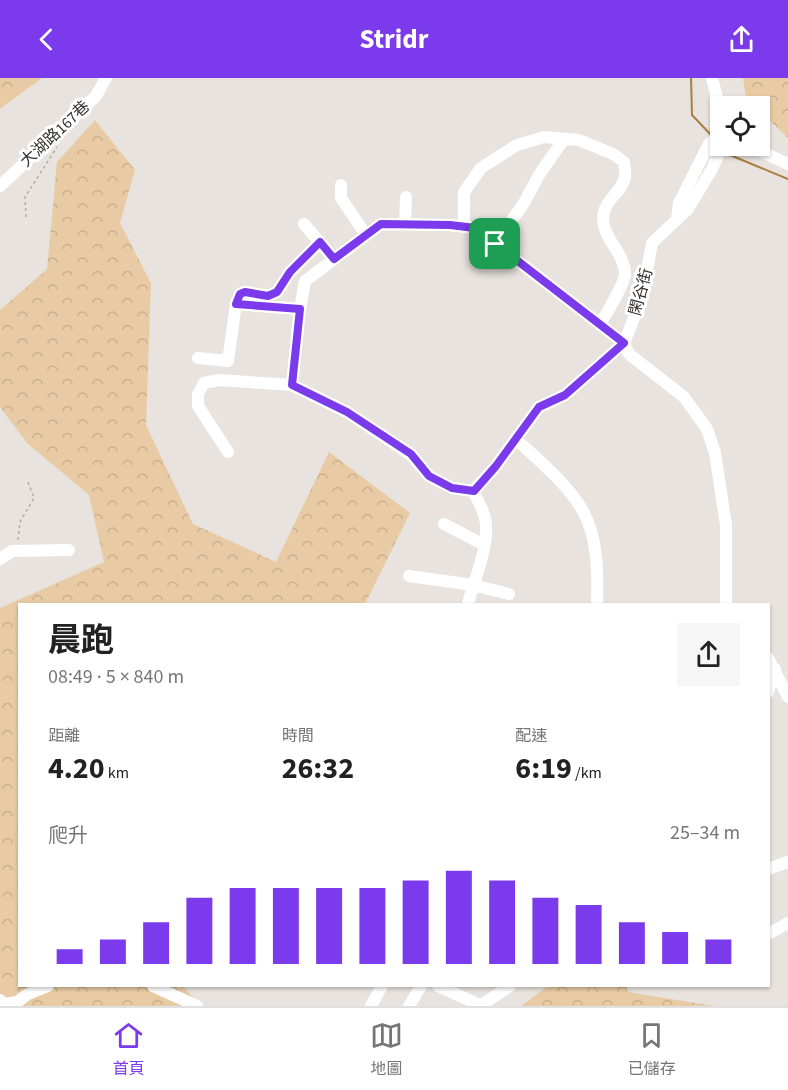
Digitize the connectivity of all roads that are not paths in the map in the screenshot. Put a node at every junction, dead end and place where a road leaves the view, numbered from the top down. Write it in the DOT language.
graph roads {
  1 [pos="106,78"];
  2 [pos="712,78"];
  3 [pos="717,96"];
  4 [pos="564,139"];
  5 [pos="710,155"];
  6 [pos="770,156"];
  7 [pos="788,164"];
  8 [pos="341,185"];
  9 [pos="0,186"];
  10 [pos="406,197"];
  11 [pos="304,224"];
  12 [pos="405,225"];
  13 [pos="464,227"];
  14 [pos="366,235"];
  15 [pos="320,242"];
  16 [pos="495,244"];
  17 [pos="334,259"];
  18 [pos="236,304"];
  19 [pos="300,309"];
  20 [pos="600,324"];
  21 [pos="624,343"];
  22 [pos="198,358"];
  23 [pos="292,385"];
  24 [pos="516,439"];
  25 [pos="228,452"];
  26 [pos="474,491"];
  27 [pos="444,524"];
  28 [pos="484,545"];
  29 [pos="69,550"];
  30 [pos="0,559"];
  31 [pos="409,576"];
  32 [pos="473,585"];
  33 [pos="509,594"];
  34 [pos="468,603"];
  35 [pos="597,603"];
  36 [pos="726,603"];
  37 [pos="771,664"];
  38 [pos="788,697"];
  39 [pos="788,862"];
  40 [pos="770,868"];
  41 [pos="788,923"];
  42 [pos="770,933"];
  43 [pos="46,987"];
  44 [pos="155,987"];
  45 [pos="381,987"];
  46 [pos="420,987"];
  47 [pos="440,987"];
  48 [pos="508,987"];
  49 [pos="0,1000"];
  50 [pos="197,1006"];
  51 [pos="371,1006"];
  52 [pos="409,1006"];
  53 [pos="480,1006"];
  1 -- 9 [label="street, 大湖路167巷"];
  2 -- 3 [label="street"];
  4 -- 13 [label="street"];
  4 -- 16 [label="street"];
  4 -- 20 [label="street"];
  5 -- 21 [label="street, 閑谷街"];
  6 -- 7 [label="street"];
  8 -- 14 [label="street"];
  10 -- 12 [label="street"];
  11 -- 15 [label="street"];
  12 -- 13 [label="street"];
  12 -- 14 [label="street"];
  13 -- 16 [label="street"];
  14 -- 17 [label="street"];
  15 -- 17 [label="street"];
  15 -- 18 [label="street"];
  16 -- 20 [label="street"];
  17 -- 19 [label="street"];
  18 -- 19 [label="street"];
  18 -- 22 [label="street"];
  19 -- 23 [label="street"];
  20 -- 21 [label="street"];
  21 -- 24 [label="street, 閑谷街"];
  21 -- 36 [label="street"];
  23 -- 25 [label="street"];
  23 -- 26 [label="street"];
  24 -- 26 [label="street, 閑谷街"];
  24 -- 35 [label="street"];
  26 -- 28 [label="street"];
  27 -- 28 [label="street"];
  28 -- 32 [label="street"];
  29 -- 30 [label="street"];
  31 -- 32 [label="street"];
  32 -- 33 [label="street"];
  32 -- 34 [label="street"];
  37 -- 38 [label="street"];
  39 -- 40 [label="street"];
  41 -- 42 [label="street"];
  43 -- 49 [label="street"];
  44 -- 50 [label="street"];
  45 -- 51 [label="street"];
  46 -- 52 [label="street"];
  47 -- 53 [label="street"];
  48 -- 53 [label="street"];
}
